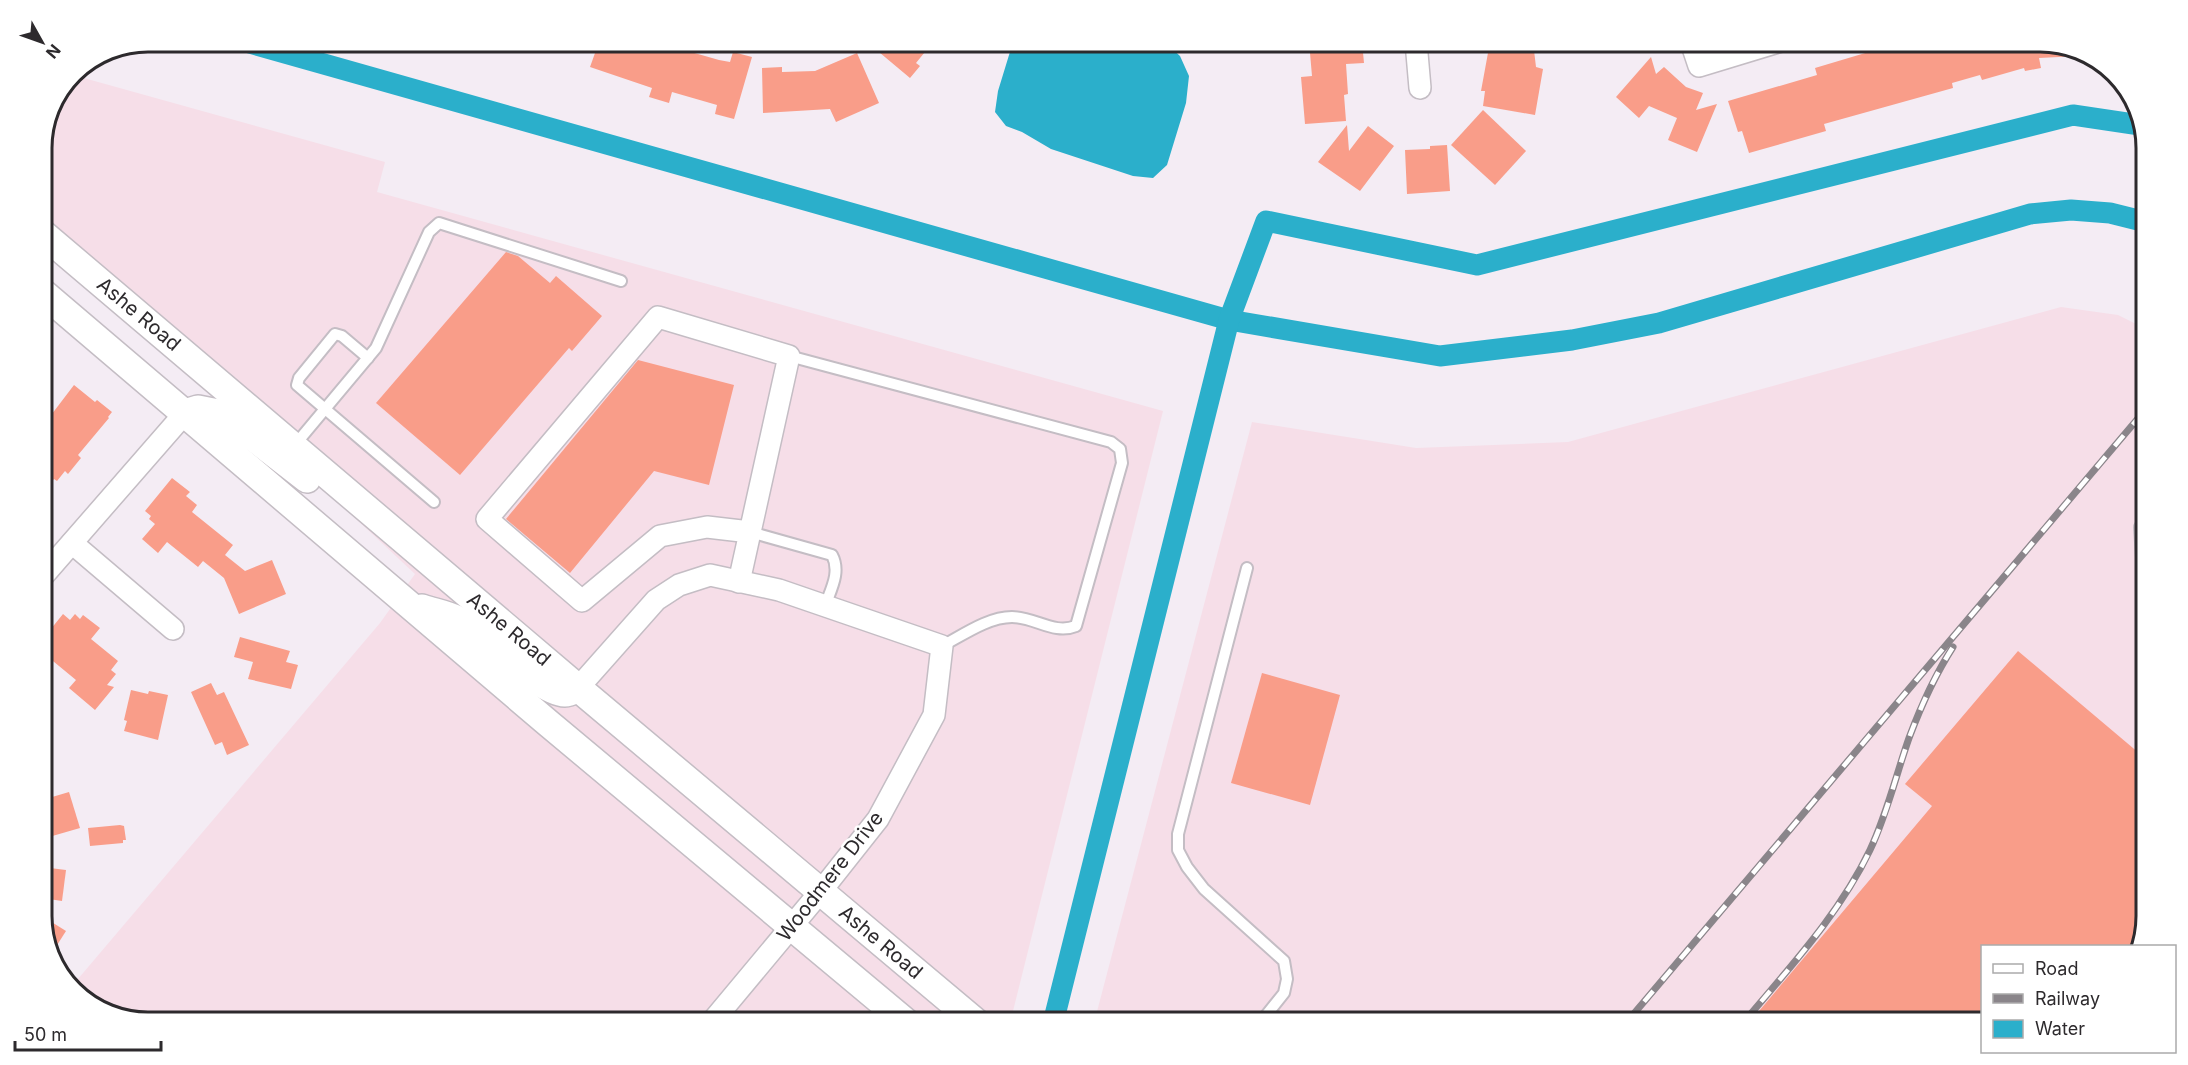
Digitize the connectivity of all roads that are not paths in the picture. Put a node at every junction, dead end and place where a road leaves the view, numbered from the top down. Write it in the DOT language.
graph roads {
  1 [pos="1417,52"];
  2 [pos="1694,52"];
  3 [pos="1745,52"];
  4 [pos="1420,88"];
  5 [pos="53,242"];
  6 [pos="621,281"];
  7 [pos="53,301"];
  8 [pos="789,356"];
  9 [pos="368,358"];
  10 [pos="325,409"];
  11 [pos="185,413"];
  12 [pos="294,446"];
  13 [pos="434,502"];
  14 [pos="374,514"];
  15 [pos="750,532"];
  16 [pos="72,543"];
  17 [pos="53,565"];
  18 [pos="1247,568"];
  19 [pos="739,582"];
  20 [pos="410,604"];
  21 [pos="825,606"];
  22 [pos="173,629"];
  23 [pos="942,646"];
  24 [pos="578,688"];
  25 [pos="821,891"];
  26 [pos="792,927"];
  27 [pos="720,1012"];
  28 [pos="894,1012"];
  29 [pos="964,1012"];
  30 [pos="1270,1012"];
  1 -- 4 [label="street"];
  2 -- 3 [label="street"];
  5 -- 12 [label="street, Ashe Road"];
  6 -- 9 [label="lane"];
  7 -- 11 [label="street"];
  8 -- 15 [label="street"];
  8 -- 15 [label="street"];
  8 -- 23 [label="lane"];
  9 -- 10 [label="lane"];
  9 -- 10 [label="lane"];
  10 -- 12 [label="lane"];
  10 -- 13 [label="lane"];
  11 -- 14 [label="street"];
  11 -- 16 [label="street"];
  11 -- 20 [label="street"];
  12 -- 14 [label="street, Ashe Road"];
  14 -- 24 [label="street, Ashe Road"];
  15 -- 19 [label="street"];
  15 -- 21 [label="lane"];
  16 -- 17 [label="street"];
  16 -- 22 [label="street"];
  18 -- 30 [label="lane"];
  19 -- 21 [label="street"];
  19 -- 24 [label="street"];
  20 -- 24 [label="street"];
  20 -- 26 [label="street"];
  21 -- 23 [label="street"];
  23 -- 25 [label="street, Woodmere Drive"];
  24 -- 25 [label="street, Ashe Road"];
  25 -- 26 [label="street, Woodmere Drive"];
  25 -- 29 [label="street, Ashe Road"];
  26 -- 27 [label="street, Woodmere Drive"];
  26 -- 28 [label="street"];
}
